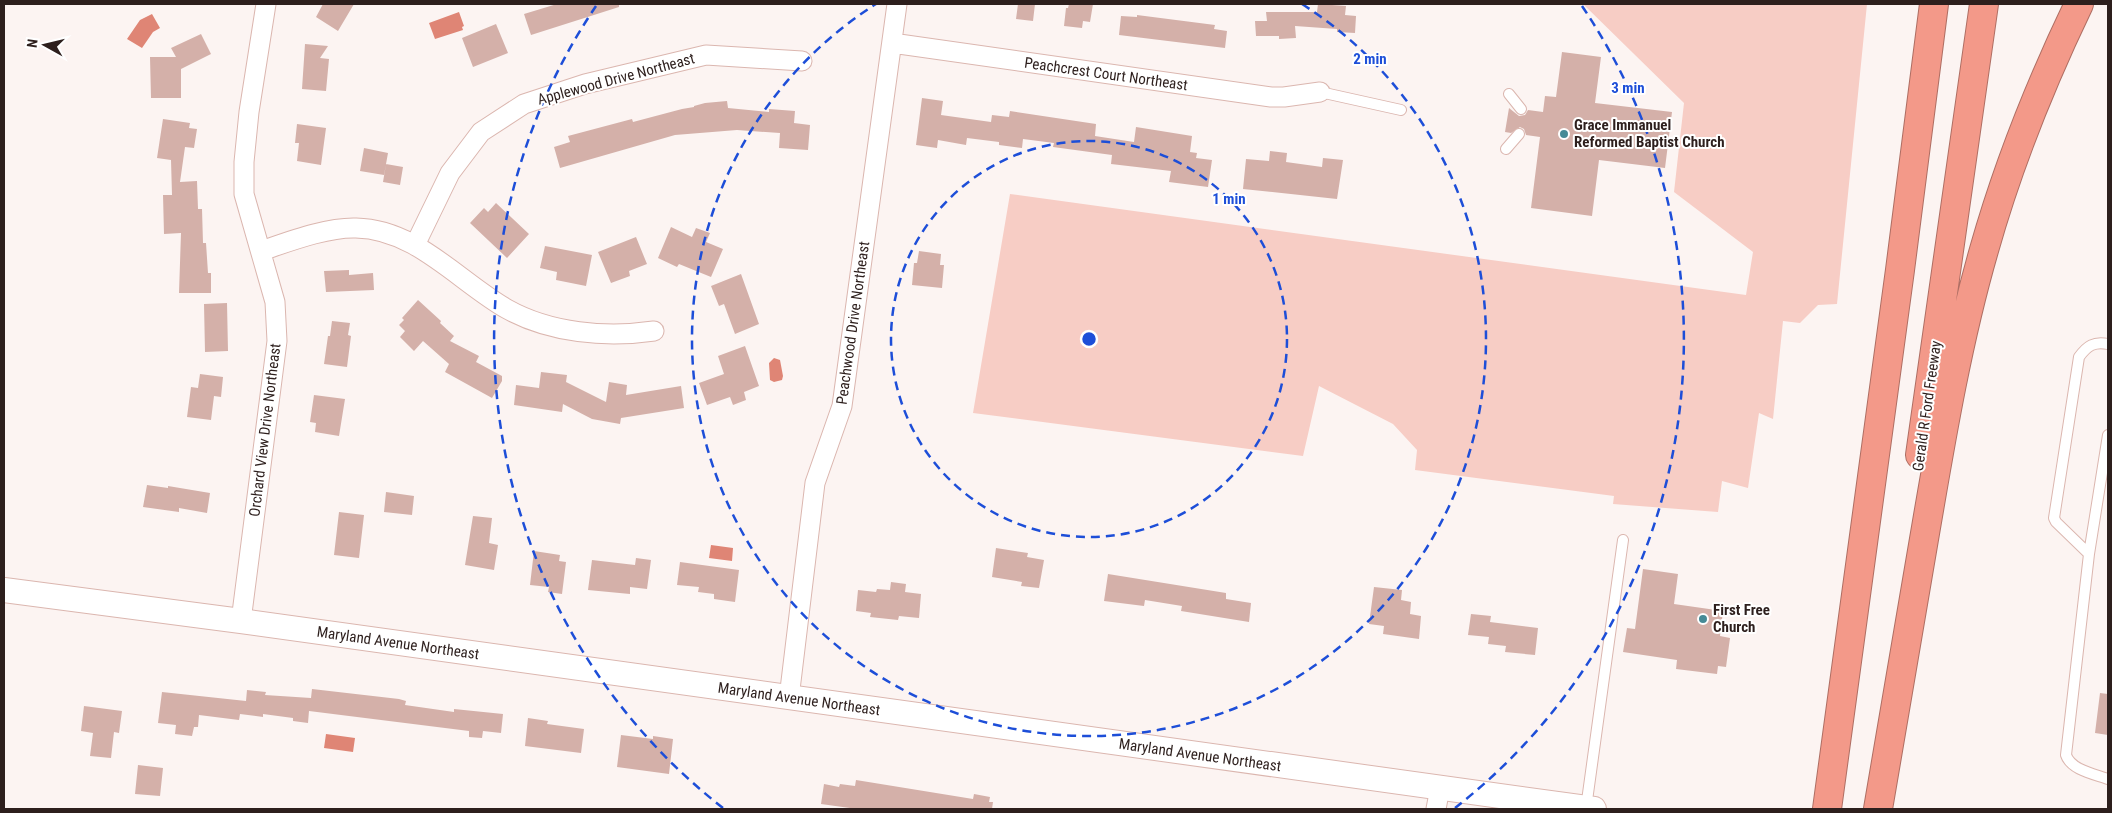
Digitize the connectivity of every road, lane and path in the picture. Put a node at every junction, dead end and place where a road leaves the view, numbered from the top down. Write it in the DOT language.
graph roads {
  1 [pos="266,4"];
  2 [pos="897,4"];
  3 [pos="1934,4"];
  4 [pos="1984,4"];
  5 [pos="2079,4"];
  6 [pos="892,43"];
  7 [pos="802,60"];
  8 [pos="1320,92"];
  9 [pos="1509,94"];
  10 [pos="1521,109"];
  11 [pos="1401,110"];
  12 [pos="1519,134"];
  13 [pos="1506,149"];
  14 [pos="415,245"];
  15 [pos="261,251"];
  16 [pos="654,332"];
  17 [pos="2108,344"];
  18 [pos="2108,435"];
  19 [pos="1623,540"];
  20 [pos="2089,554"];
  21 [pos="4,590"];
  22 [pos="241,621"];
  23 [pos="789,698"];
  24 [pos="2108,778"];
  25 [pos="1438,799"];
  26 [pos="1590,809"];
  27 [pos="1827,809"];
  28 [pos="1876,809"];
  1 -- 15 [label="street, Orchard View Drive Northeast"];
  2 -- 6 [label="street, Peachwood Drive Northeast"];
  3 -- 27 [label="highway"];
  4 -- 28 [label="highway, Gerald R Ford Freeway"];
  5 -- 28 [label="highway"];
  6 -- 8 [label="street, Peachcrest Court Northeast"];
  6 -- 23 [label="street, Peachwood Drive Northeast"];
  7 -- 14 [label="street, Applewood Drive Northeast"];
  8 -- 11 [label="lane"];
  9 -- 10 [label="lane"];
  12 -- 13 [label="lane"];
  14 -- 15 [label="street"];
  14 -- 16 [label="street"];
  15 -- 22 [label="street, Orchard View Drive Northeast"];
  17 -- 20 [label="lane"];
  18 -- 20 [label="lane"];
  19 -- 26 [label="lane"];
  20 -- 24 [label="lane"];
  21 -- 22 [label="street, Maryland Avenue Northeast"];
  22 -- 23 [label="street, Maryland Avenue Northeast"];
  23 -- 25 [label="street, Maryland Avenue Northeast"];
  25 -- 26 [label="street, Maryland Avenue Northeast"];
}
